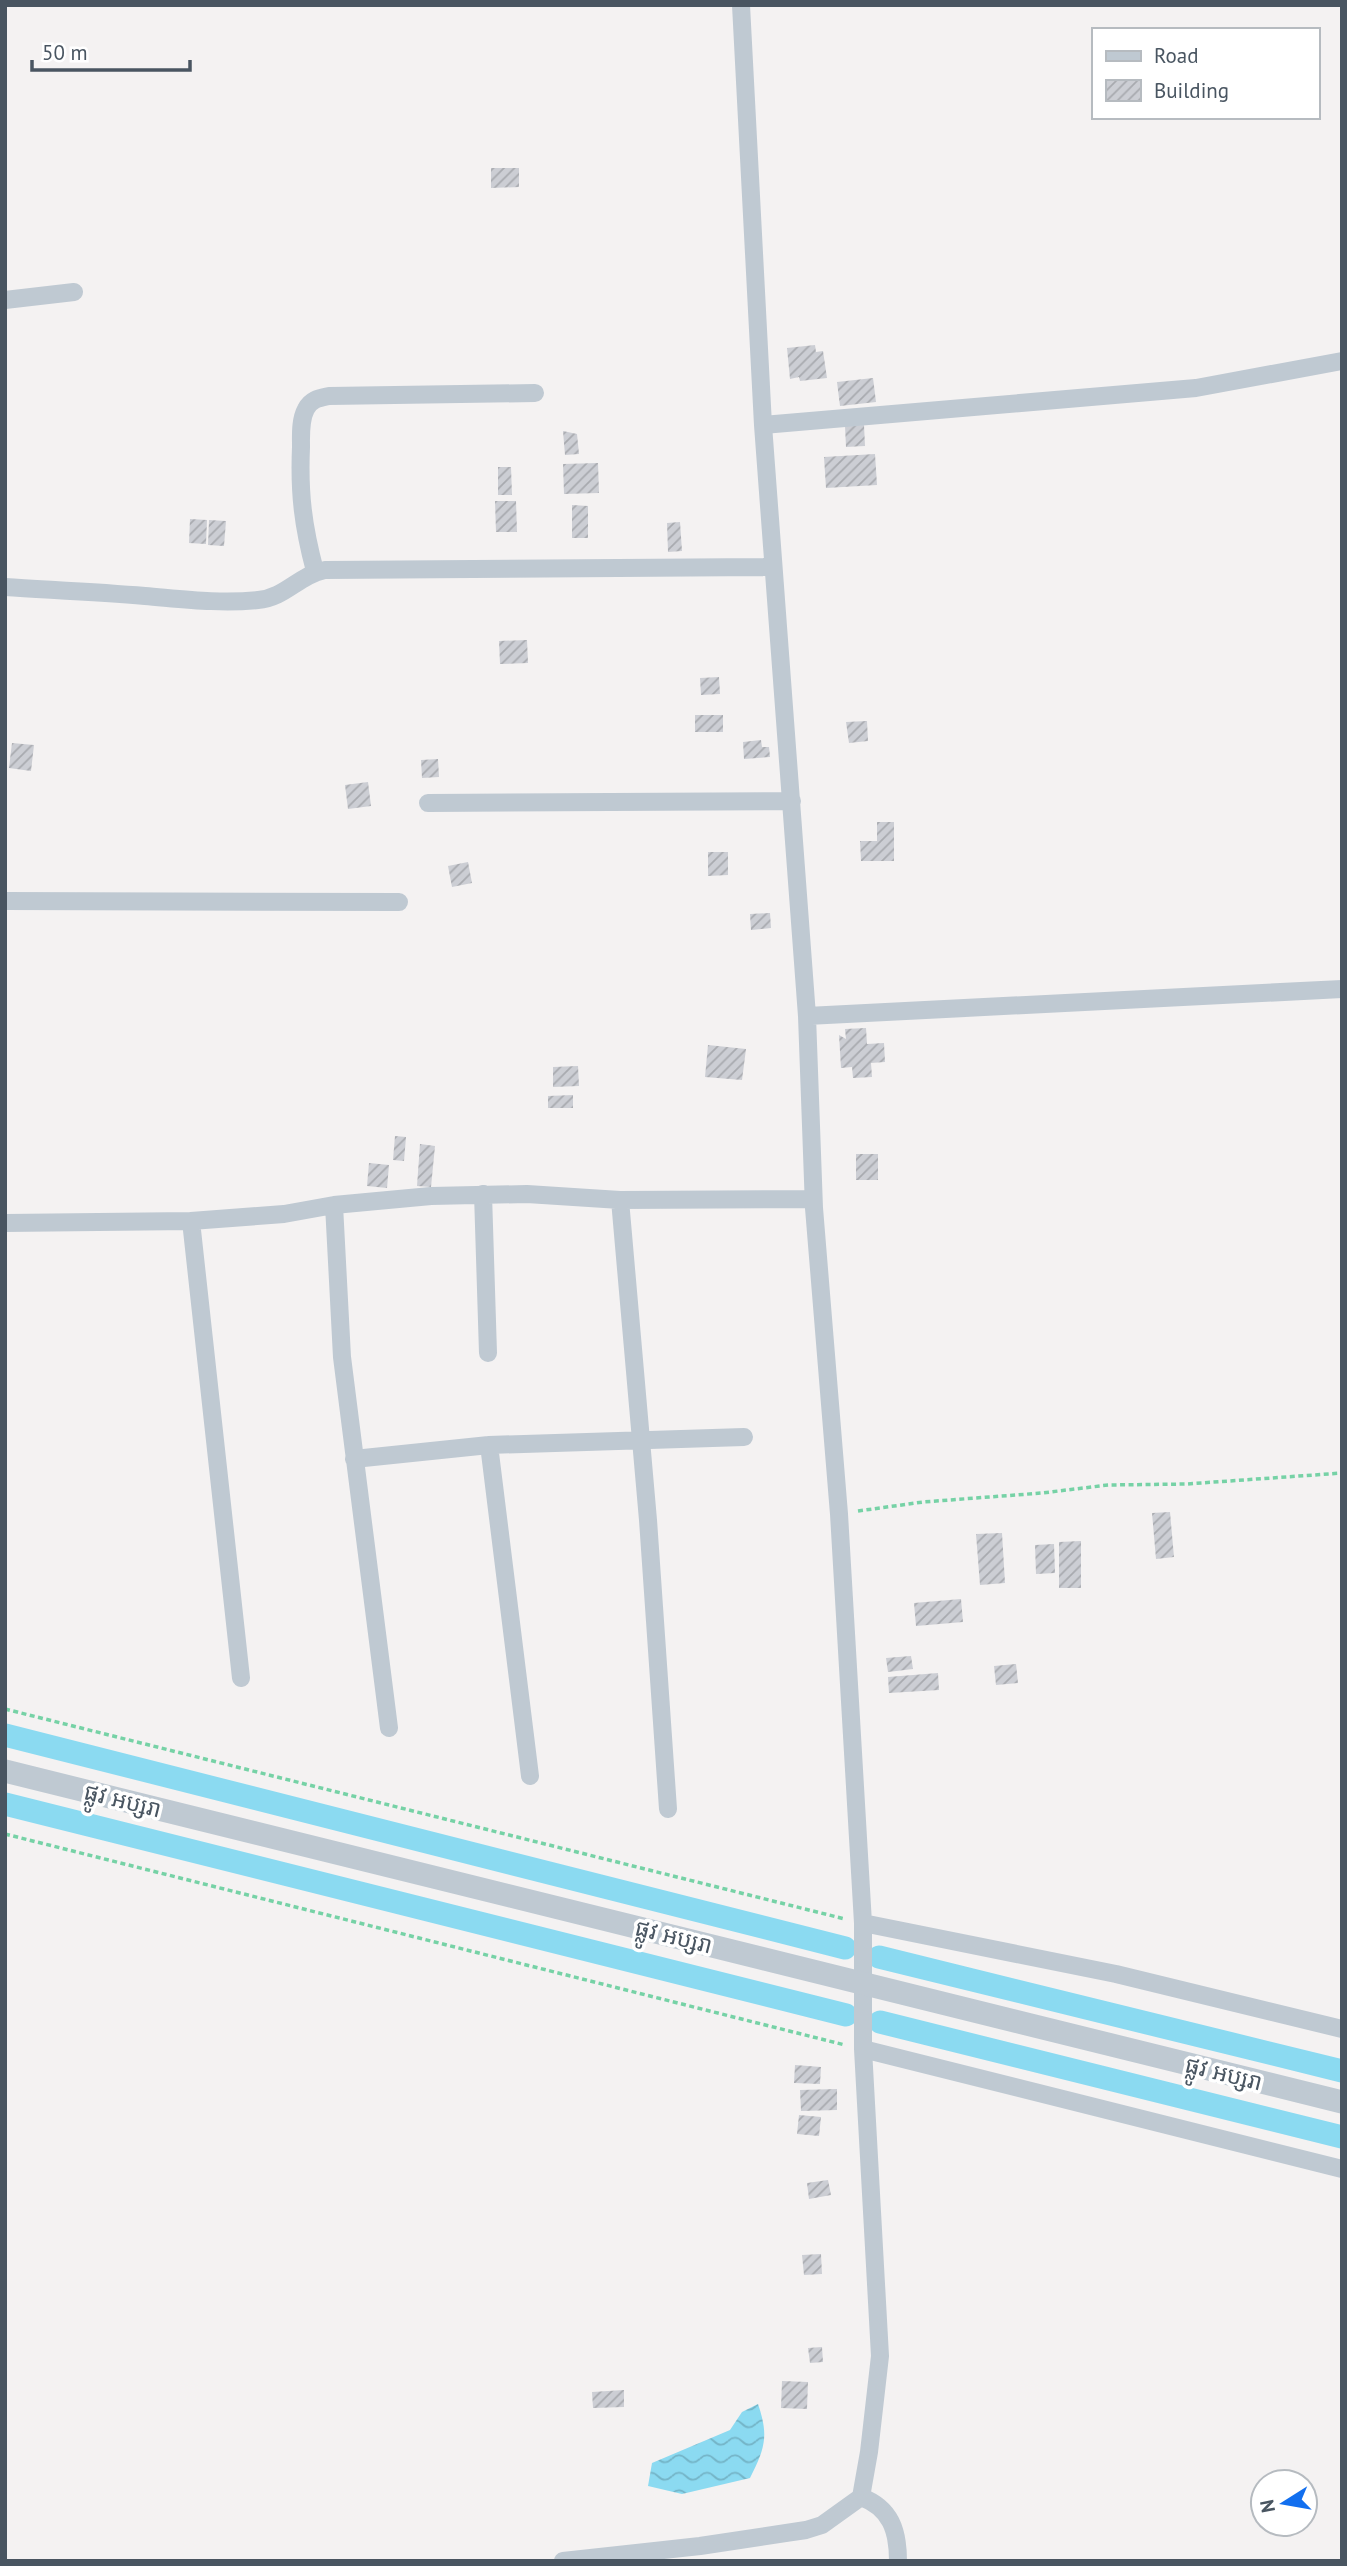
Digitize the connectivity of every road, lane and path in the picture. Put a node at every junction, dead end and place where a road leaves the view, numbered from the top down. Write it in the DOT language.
graph roads {
  1 [pos="741,5"];
  2 [pos="74,292"];
  3 [pos="5,300"];
  4 [pos="1342,361"];
  5 [pos="535,393"];
  6 [pos="763,425"];
  7 [pos="772,567"];
  8 [pos="315,571"];
  9 [pos="5,587"];
  10 [pos="792,801"];
  11 [pos="428,803"];
  12 [pos="5,901"];
  13 [pos="399,902"];
  14 [pos="1342,989"];
  15 [pos="807,1016"];
  16 [pos="483,1194"];
  17 [pos="814,1199"];
  18 [pos="621,1200"];
  19 [pos="334,1205"];
  20 [pos="191,1221"];
  21 [pos="5,1223"];
  22 [pos="488,1353"];
  23 [pos="744,1437"];
  24 [pos="641,1439"];
  25 [pos="489,1445"];
  26 [pos="354,1459"];
  27 [pos="1342,1474"];
  28 [pos="838,1514"];
  29 [pos="241,1678"];
  30 [pos="5,1709"];
  31 [pos="389,1728"];
  32 [pos="5,1771"];
  33 [pos="530,1776"];
  34 [pos="668,1809"];
  35 [pos="5,1834"];
  36 [pos="863,1923"];
  37 [pos="864,1983"];
  38 [pos="1342,2029"];
  39 [pos="863,2049"];
  40 [pos="1342,2102"];
  41 [pos="1342,2169"];
  42 [pos="861,2497"];
  43 [pos="700,2546"];
  44 [pos="581,2559"];
  45 [pos="563,2561"];
  46 [pos="678,2561"];
  47 [pos="898,2561"];
  1 -- 6 [label="street"];
  2 -- 3 [label="street"];
  4 -- 6 [label="street"];
  5 -- 8 [label="street"];
  6 -- 7 [label="street"];
  7 -- 8 [label="street"];
  7 -- 10 [label="street"];
  8 -- 9 [label="street"];
  10 -- 11 [label="street"];
  10 -- 15 [label="street"];
  12 -- 13 [label="street"];
  14 -- 15 [label="street"];
  15 -- 17 [label="street"];
  16 -- 18 [label="street"];
  16 -- 19 [label="street"];
  16 -- 22 [label="street"];
  17 -- 18 [label="street"];
  17 -- 28 [label="street"];
  18 -- 24 [label="street"];
  19 -- 20 [label="street"];
  19 -- 26 [label="street"];
  20 -- 21 [label="street"];
  20 -- 29 [label="street"];
  23 -- 24 [label="street"];
  24 -- 25 [label="street"];
  24 -- 34 [label="street"];
  25 -- 26 [label="street"];
  25 -- 33 [label="street"];
  26 -- 31 [label="street"];
  27 -- 28 [label="path"];
  28 -- 36 [label="street"];
  30 -- 36 [label="path"];
  32 -- 37 [label="street, ផ្លូវ អប្សរា"];
  35 -- 39 [label="path"];
  36 -- 37 [label="street"];
  36 -- 38 [label="street"];
  37 -- 39 [label="street"];
  37 -- 40 [label="street, ផ្លូវ អប្សរា"];
  39 -- 41 [label="street"];
  39 -- 42 [label="street"];
  42 -- 43 [label="street"];
  42 -- 47 [label="street"];
  43 -- 44 [label="street"];
  43 -- 46 [label="street"];
  44 -- 45 [label="street"];
}
